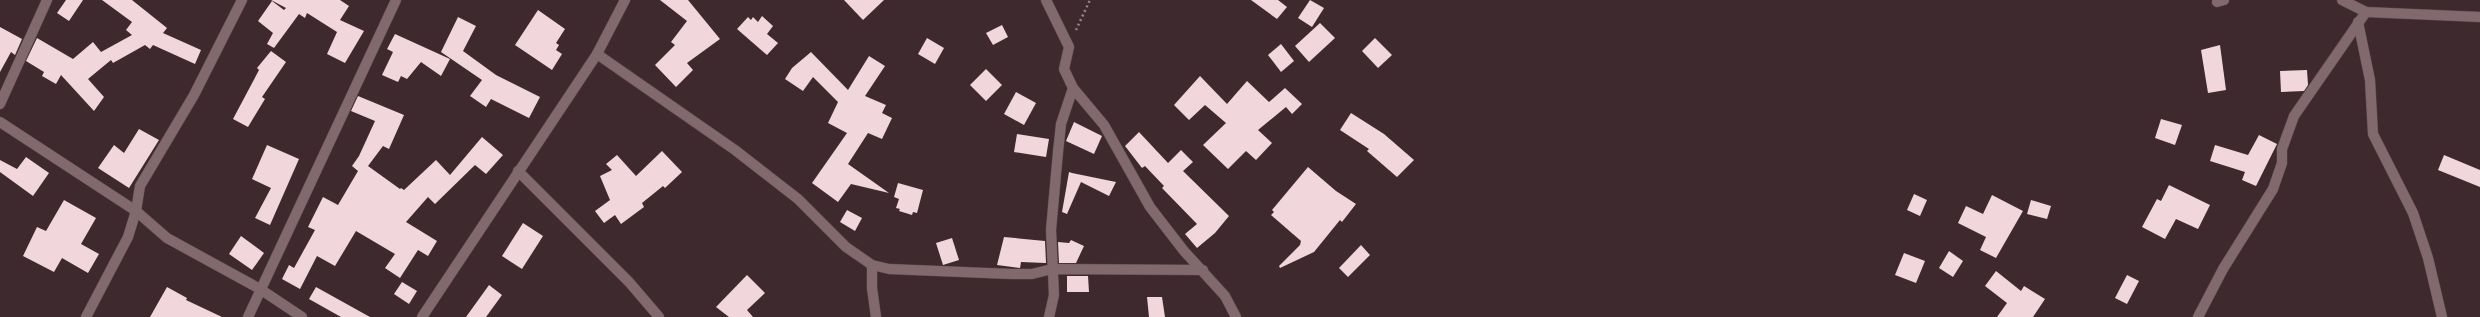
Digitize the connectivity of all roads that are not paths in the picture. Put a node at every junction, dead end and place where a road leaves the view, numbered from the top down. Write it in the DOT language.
graph roads {
  1 [pos="47,0"];
  2 [pos="242,0"];
  3 [pos="396,0"];
  4 [pos="625,0"];
  5 [pos="1046,0"];
  6 [pos="2342,0"];
  7 [pos="2366,12"];
  8 [pos="2480,17"];
  9 [pos="2358,22"];
  10 [pos="597,54"];
  11 [pos="1073,88"];
  12 [pos="0,104"];
  13 [pos="0,122"];
  14 [pos="518,170"];
  15 [pos="136,211"];
  16 [pos="872,265"];
  17 [pos="1052,269"];
  18 [pos="1203,270"];
  19 [pos="260,289"];
  20 [pos="86,317"];
  21 [pos="248,317"];
  22 [pos="302,317"];
  23 [pos="422,317"];
  24 [pos="660,317"];
  25 [pos="876,317"];
  26 [pos="1049,317"];
  27 [pos="1236,317"];
  28 [pos="2198,317"];
  29 [pos="2442,317"];
  1 -- 12 [label="street"];
  2 -- 15 [label="street"];
  3 -- 19 [label="street"];
  4 -- 10 [label="street"];
  5 -- 11 [label="street"];
  6 -- 7 [label="street"];
  7 -- 8 [label="street"];
  7 -- 9 [label="street"];
  9 -- 28 [label="street"];
  9 -- 29 [label="street"];
  10 -- 14 [label="street"];
  10 -- 16 [label="street"];
  11 -- 17 [label="street"];
  11 -- 18 [label="street"];
  13 -- 15 [label="street"];
  14 -- 23 [label="street"];
  14 -- 24 [label="street"];
  15 -- 19 [label="street"];
  15 -- 20 [label="street"];
  16 -- 17 [label="street"];
  16 -- 25 [label="street"];
  17 -- 18 [label="street"];
  17 -- 26 [label="street"];
  18 -- 27 [label="street"];
  19 -- 21 [label="street"];
  19 -- 22 [label="street"];
}
